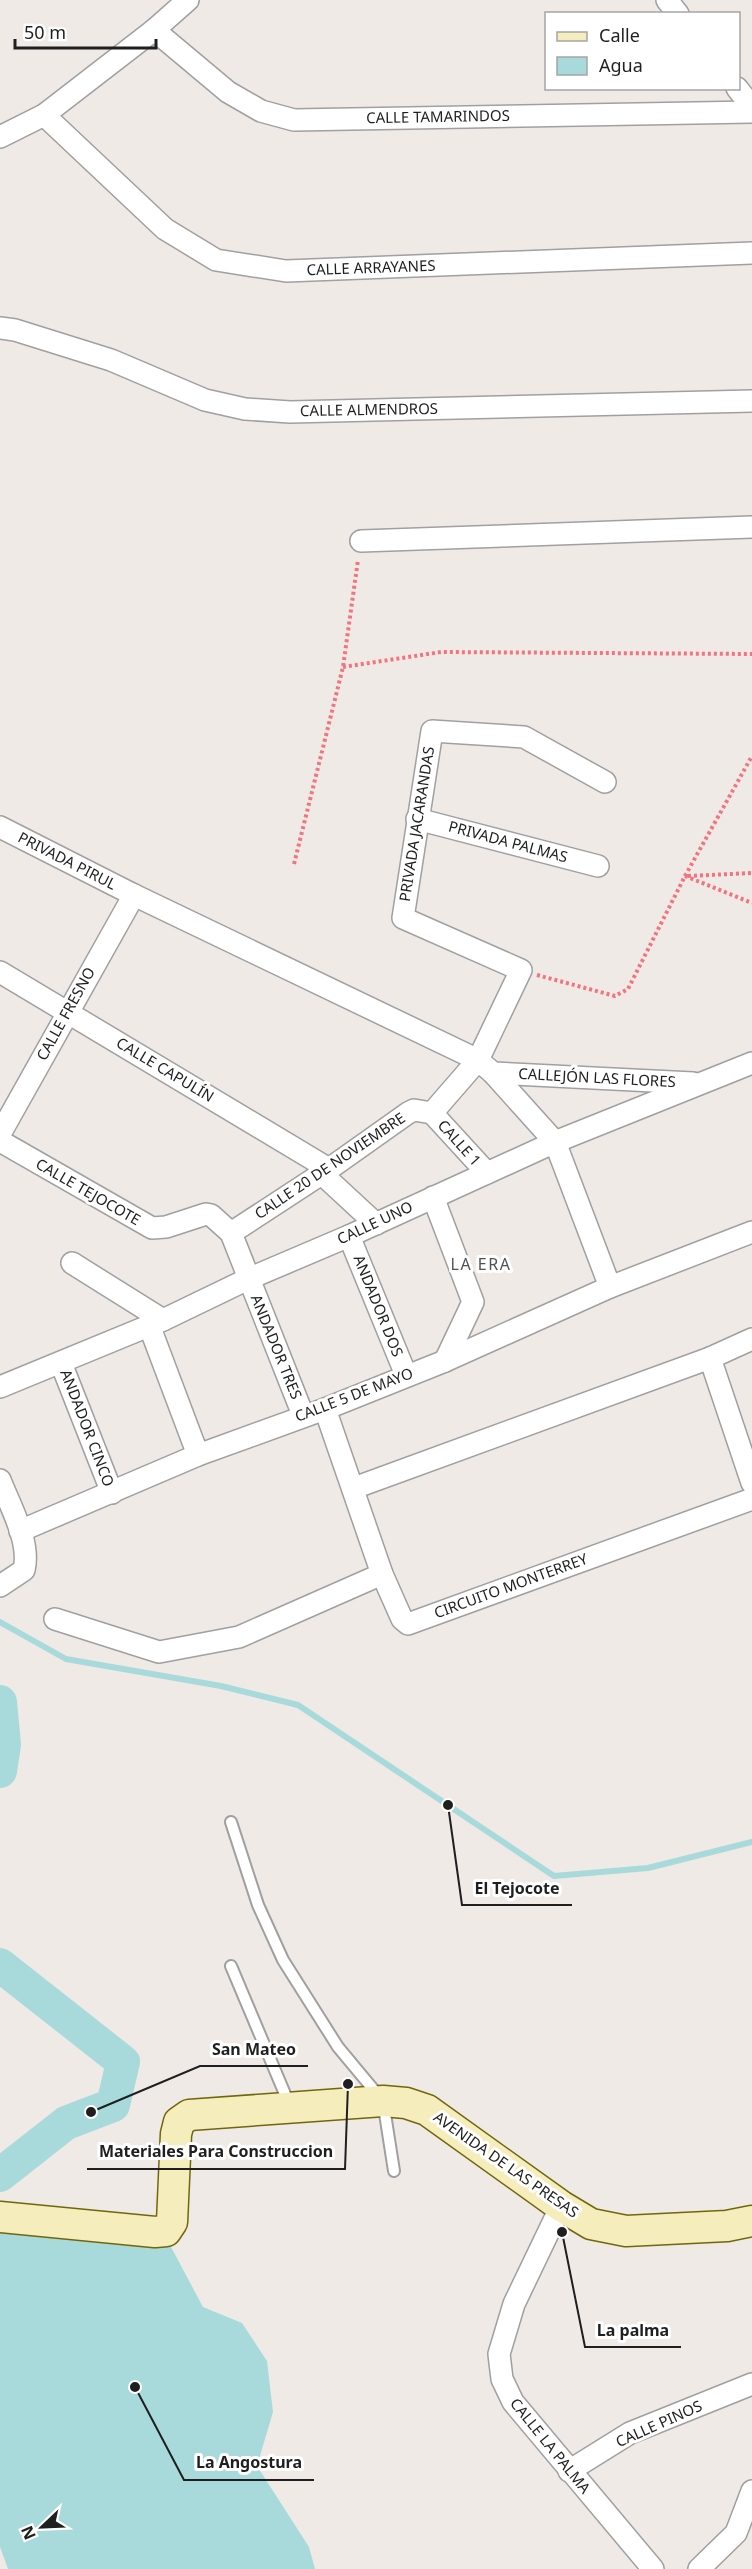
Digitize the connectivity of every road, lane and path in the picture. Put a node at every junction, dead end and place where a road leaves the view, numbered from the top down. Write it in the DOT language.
graph roads {
  1 [pos="188,0"];
  2 [pos="667,0"];
  3 [pos="676,12"];
  4 [pos="153,30"];
  5 [pos="739,90"];
  6 [pos="752,107"];
  7 [pos="752,112"];
  8 [pos="44,116"];
  9 [pos="0,137"];
  10 [pos="752,253"];
  11 [pos="0,328"];
  12 [pos="752,401"];
  13 [pos="752,526"];
  14 [pos="361,541"];
  15 [pos="752,654"];
  16 [pos="343,667"];
  17 [pos="752,756"];
  18 [pos="750,764"];
  19 [pos="605,782"];
  20 [pos="417,819"];
  21 [pos="0,826"];
  22 [pos="294,864"];
  23 [pos="598,866"];
  24 [pos="752,873"];
  25 [pos="685,876"];
  26 [pos="134,895"];
  27 [pos="752,903"];
  28 [pos="521,970"];
  29 [pos="0,972"];
  30 [pos="67,1012"];
  31 [pos="752,1063"];
  32 [pos="485,1067"];
  33 [pos="701,1083"];
  34 [pos="432,1113"];
  35 [pos="0,1134"];
  36 [pos="0,1141"];
  37 [pos="555,1142"];
  38 [pos="326,1171"];
  39 [pos="487,1173"];
  40 [pos="433,1197"];
  41 [pos="376,1224"];
  42 [pos="752,1232"];
  43 [pos="231,1233"];
  44 [pos="349,1236"];
  45 [pos="72,1263"];
  46 [pos="248,1279"];
  47 [pos="610,1287"];
  48 [pos="156,1322"];
  49 [pos="752,1339"];
  50 [pos="710,1358"];
  51 [pos="445,1361"];
  52 [pos="61,1363"];
  53 [pos="406,1375"];
  54 [pos="0,1387"];
  55 [pos="325,1409"];
  56 [pos="303,1415"];
  57 [pos="198,1455"];
  58 [pos="0,1480"];
  59 [pos="752,1483"];
  60 [pos="354,1488"];
  61 [pos="112,1493"];
  62 [pos="752,1499"];
  63 [pos="20,1532"];
  64 [pos="382,1575"];
  65 [pos="0,1586"];
  66 [pos="55,1618"];
  67 [pos="231,1822"];
  68 [pos="231,1966"];
  69 [pos="383,2101"];
  70 [pos="291,2109"];
  71 [pos="394,2170"];
  72 [pos="561,2206"];
  73 [pos="0,2217"];
  74 [pos="752,2221"];
  75 [pos="752,2384"];
  76 [pos="569,2471"];
  77 [pos="752,2491"];
  78 [pos="653,2569"];
  79 [pos="699,2569"];
  1 -- 4 [label="street"];
  2 -- 3 [label="street"];
  4 -- 7 [label="street, CALLE TAMARINDOS"];
  4 -- 8 [label="street"];
  5 -- 6 [label="street"];
  8 -- 9 [label="street"];
  8 -- 10 [label="street, CALLE ARRAYANES"];
  11 -- 12 [label="street, CALLE ALMENDROS"];
  13 -- 14 [label="street"];
  14 -- 16 [label="path"];
  15 -- 16 [label="path"];
  16 -- 22 [label="path"];
  17 -- 18 [label="path"];
  18 -- 25 [label="path"];
  19 -- 20 [label="street, PRIVADA JACARANDAS"];
  20 -- 23 [label="street, PRIVADA PALMAS"];
  20 -- 28 [label="street, PRIVADA JACARANDAS"];
  21 -- 26 [label="street, PRIVADA PIRUL"];
  24 -- 25 [label="path"];
  25 -- 27 [label="path"];
  25 -- 28 [label="path"];
  26 -- 30 [label="street, CALLE FRESNO"];
  26 -- 32 [label="street"];
  28 -- 32 [label="street"];
  29 -- 30 [label="street, CALLE CAPULÍN"];
  30 -- 35 [label="street, CALLE FRESNO"];
  30 -- 38 [label="street, CALLE CAPULÍN"];
  31 -- 33 [label="street, CALLE UNO"];
  32 -- 33 [label="street, CALLEJÓN LAS FLORES"];
  32 -- 34 [label="street"];
  32 -- 37 [label="street"];
  33 -- 37 [label="street, CALLE UNO"];
  34 -- 38 [label="street, CALLE 20 DE NOVIEMBRE"];
  34 -- 39 [label="street, CALLE 1"];
  36 -- 43 [label="street, CALLE TEJOCOTE"];
  37 -- 39 [label="street, CALLE UNO"];
  37 -- 47 [label="street"];
  38 -- 41 [label="street, CALLE CAPULÍN"];
  38 -- 43 [label="street, CALLE 20 DE NOVIEMBRE"];
  39 -- 40 [label="street, CALLE UNO"];
  40 -- 41 [label="street, CALLE UNO"];
  40 -- 51 [label="street"];
  41 -- 44 [label="street, CALLE UNO"];
  42 -- 47 [label="street, CALLE 5 DE MAYO"];
  43 -- 46 [label="street"];
  44 -- 46 [label="street, CALLE UNO"];
  44 -- 53 [label="street, ANDADOR DOS"];
  45 -- 48 [label="street"];
  46 -- 48 [label="street, CALLE UNO"];
  46 -- 56 [label="street, ANDADOR TRES"];
  47 -- 51 [label="street, CALLE 5 DE MAYO"];
  48 -- 52 [label="street, CALLE UNO"];
  48 -- 57 [label="street"];
  49 -- 50 [label="street"];
  50 -- 59 [label="street"];
  50 -- 60 [label="street"];
  51 -- 53 [label="street, CALLE 5 DE MAYO"];
  52 -- 54 [label="street, CALLE UNO"];
  52 -- 61 [label="street, ANDADOR CINCO"];
  53 -- 55 [label="street, CALLE 5 DE MAYO"];
  55 -- 56 [label="street, CALLE 5 DE MAYO"];
  55 -- 60 [label="street, CIRCUITO MONTERREY"];
  56 -- 57 [label="street, CALLE 5 DE MAYO"];
  57 -- 61 [label="street, CALLE 5 DE MAYO"];
  58 -- 63 [label="street"];
  60 -- 64 [label="street, CIRCUITO MONTERREY"];
  61 -- 63 [label="street, CALLE 5 DE MAYO"];
  62 -- 64 [label="street, CIRCUITO MONTERREY"];
  63 -- 65 [label="street"];
  64 -- 66 [label="street"];
  67 -- 69 [label="lane"];
  68 -- 70 [label="lane"];
  69 -- 70 [label="main road, AVENIDA DE LAS PRESAS"];
  69 -- 71 [label="lane"];
  69 -- 72 [label="main road, AVENIDA DE LAS PRESAS"];
  70 -- 73 [label="main road, AVENIDA DE LAS PRESAS"];
  72 -- 74 [label="main road, AVENIDA DE LAS PRESAS"];
  72 -- 76 [label="street, CALLE LA PALMA"];
  75 -- 76 [label="street, CALLE PINOS"];
  76 -- 78 [label="street, CALLE LA PALMA"];
  77 -- 79 [label="street"];
}
